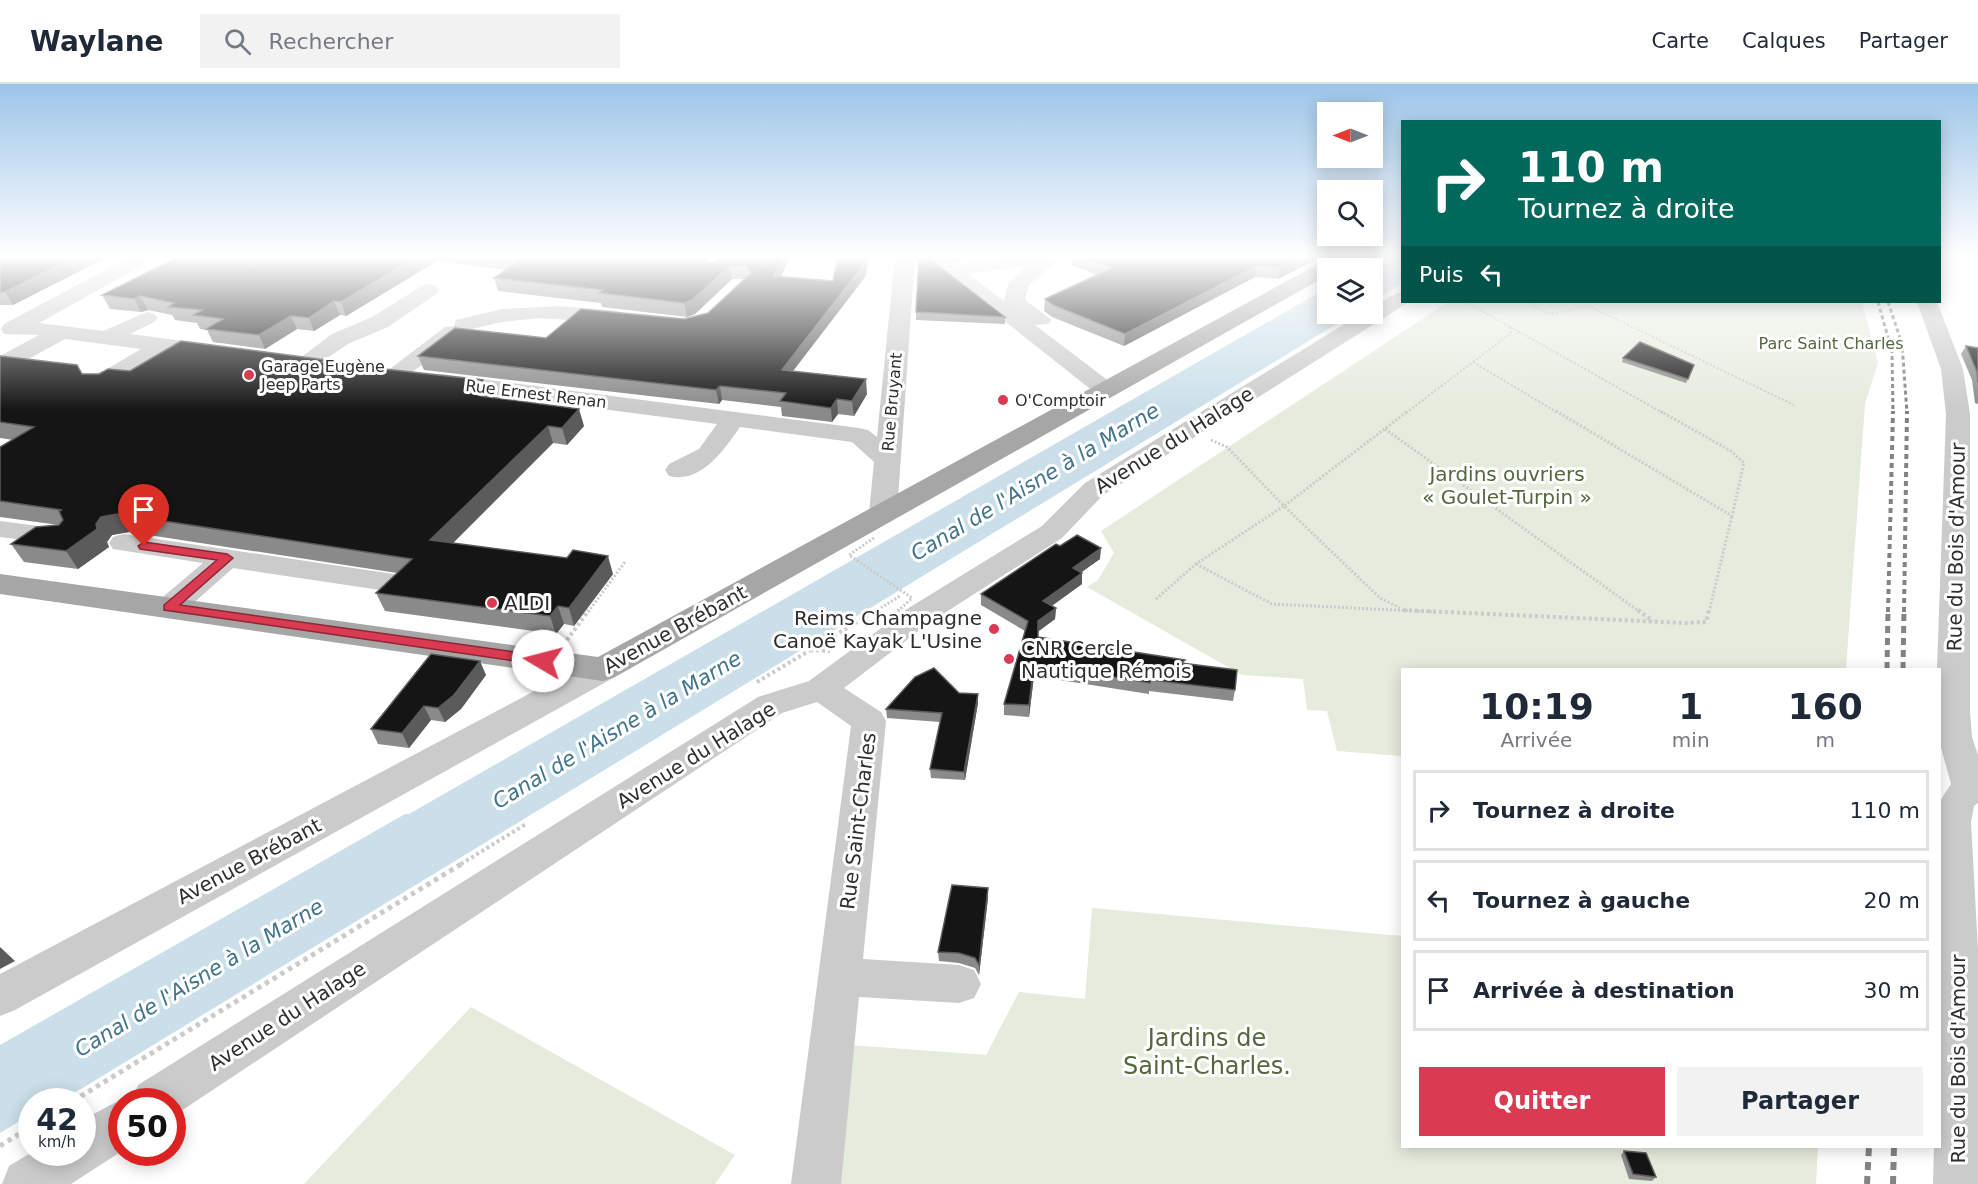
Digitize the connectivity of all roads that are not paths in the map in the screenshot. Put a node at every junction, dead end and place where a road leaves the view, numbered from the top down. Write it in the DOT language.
graph roads {
  1 [pos="51,307"];
  2 [pos="402,307"];
  3 [pos="489,307"];
  4 [pos="901,307"];
  5 [pos="999,307"];
  6 [pos="1022,307"];
  7 [pos="1255,307"];
  8 [pos="1386,307"];
  9 [pos="1929,307"];
  10 [pos="147,318"];
  11 [pos="640,320"];
  12 [pos="464,325"];
  13 [pos="8,331"];
  14 [pos="61,332"];
  15 [pos="106,338"];
  16 [pos="163,345"];
  17 [pos="1083,347"];
  18 [pos="233,354"];
  19 [pos="280,360"];
  20 [pos="4,363"];
  21 [pos="303,363"];
  22 [pos="337,368"];
  23 [pos="100,383"];
  24 [pos="1106,390"];
  25 [pos="733,419"];
  26 [pos="888,460"];
  27 [pos="678,470"];
  28 [pos="878,526"];
  29 [pos="0,529"];
  30 [pos="59,536"];
  31 [pos="123,543"];
  32 [pos="227,558"];
  33 [pos="387,582"];
  34 [pos="0,584"];
  35 [pos="169,608"];
  36 [pos="603,669"];
  37 [pos="824,680"];
  38 [pos="1974,787"];
  39 [pos="840,977"];
  40 [pos="959,984"];
  41 [pos="0,996"];
  42 [pos="1969,1026"];
  43 [pos="175,1088"];
  44 [pos="55,1166"];
  45 [pos="27,1184"];
  46 [pos="816,1184"];
  47 [pos="1958,1184"];
  1 -- 13 [label="street"];
  2 -- 21 [label="street"];
  3 -- 12 [label="street"];
  4 -- 26 [label="street, Rue Bruyant"];
  5 -- 24 [label="street"];
  6 -- 17 [label="street"];
  7 -- 24 [label="main road, Avenue Brébant"];
  8 -- 37 [label="street, Avenue du Halage"];
  9 -- 38 [label="street, Rue du Bois d'Amour"];
  10 -- 15 [label="street"];
  11 -- 12 [label="street"];
  12 -- 25 [label="street, Rue Ernest Renan"];
  13 -- 14 [label="street"];
  14 -- 15 [label="street"];
  14 -- 20 [label="street"];
  15 -- 16 [label="street"];
  16 -- 18 [label="street"];
  16 -- 23 [label="street"];
  19 -- 21 [label="street"];
  21 -- 22 [label="street"];
  24 -- 28 [label="main road, Avenue Brébant"];
  25 -- 26 [label="street, Rue Ernest Renan"];
  25 -- 27 [label="street"];
  26 -- 28 [label="street, Rue Bruyant"];
  28 -- 36 [label="main road, Avenue Brébant"];
  29 -- 30 [label="street"];
  31 -- 32 [label="street"];
  32 -- 33 [label="street"];
  32 -- 35 [label="street"];
  34 -- 35 [label="main road"];
  35 -- 36 [label="main road"];
  36 -- 41 [label="street, Avenue Brébant"];
  37 -- 39 [label="street, Rue Saint-Charles"];
  37 -- 43 [label="street, Avenue du Halage"];
  38 -- 42 [label="street, Rue du Bois d'Amour"];
  39 -- 40 [label="street"];
  39 -- 46 [label="street, Rue Saint-Charles"];
  42 -- 47 [label="street, Rue du Bois d'Amour"];
  44 -- 45 [label="street"];
}
